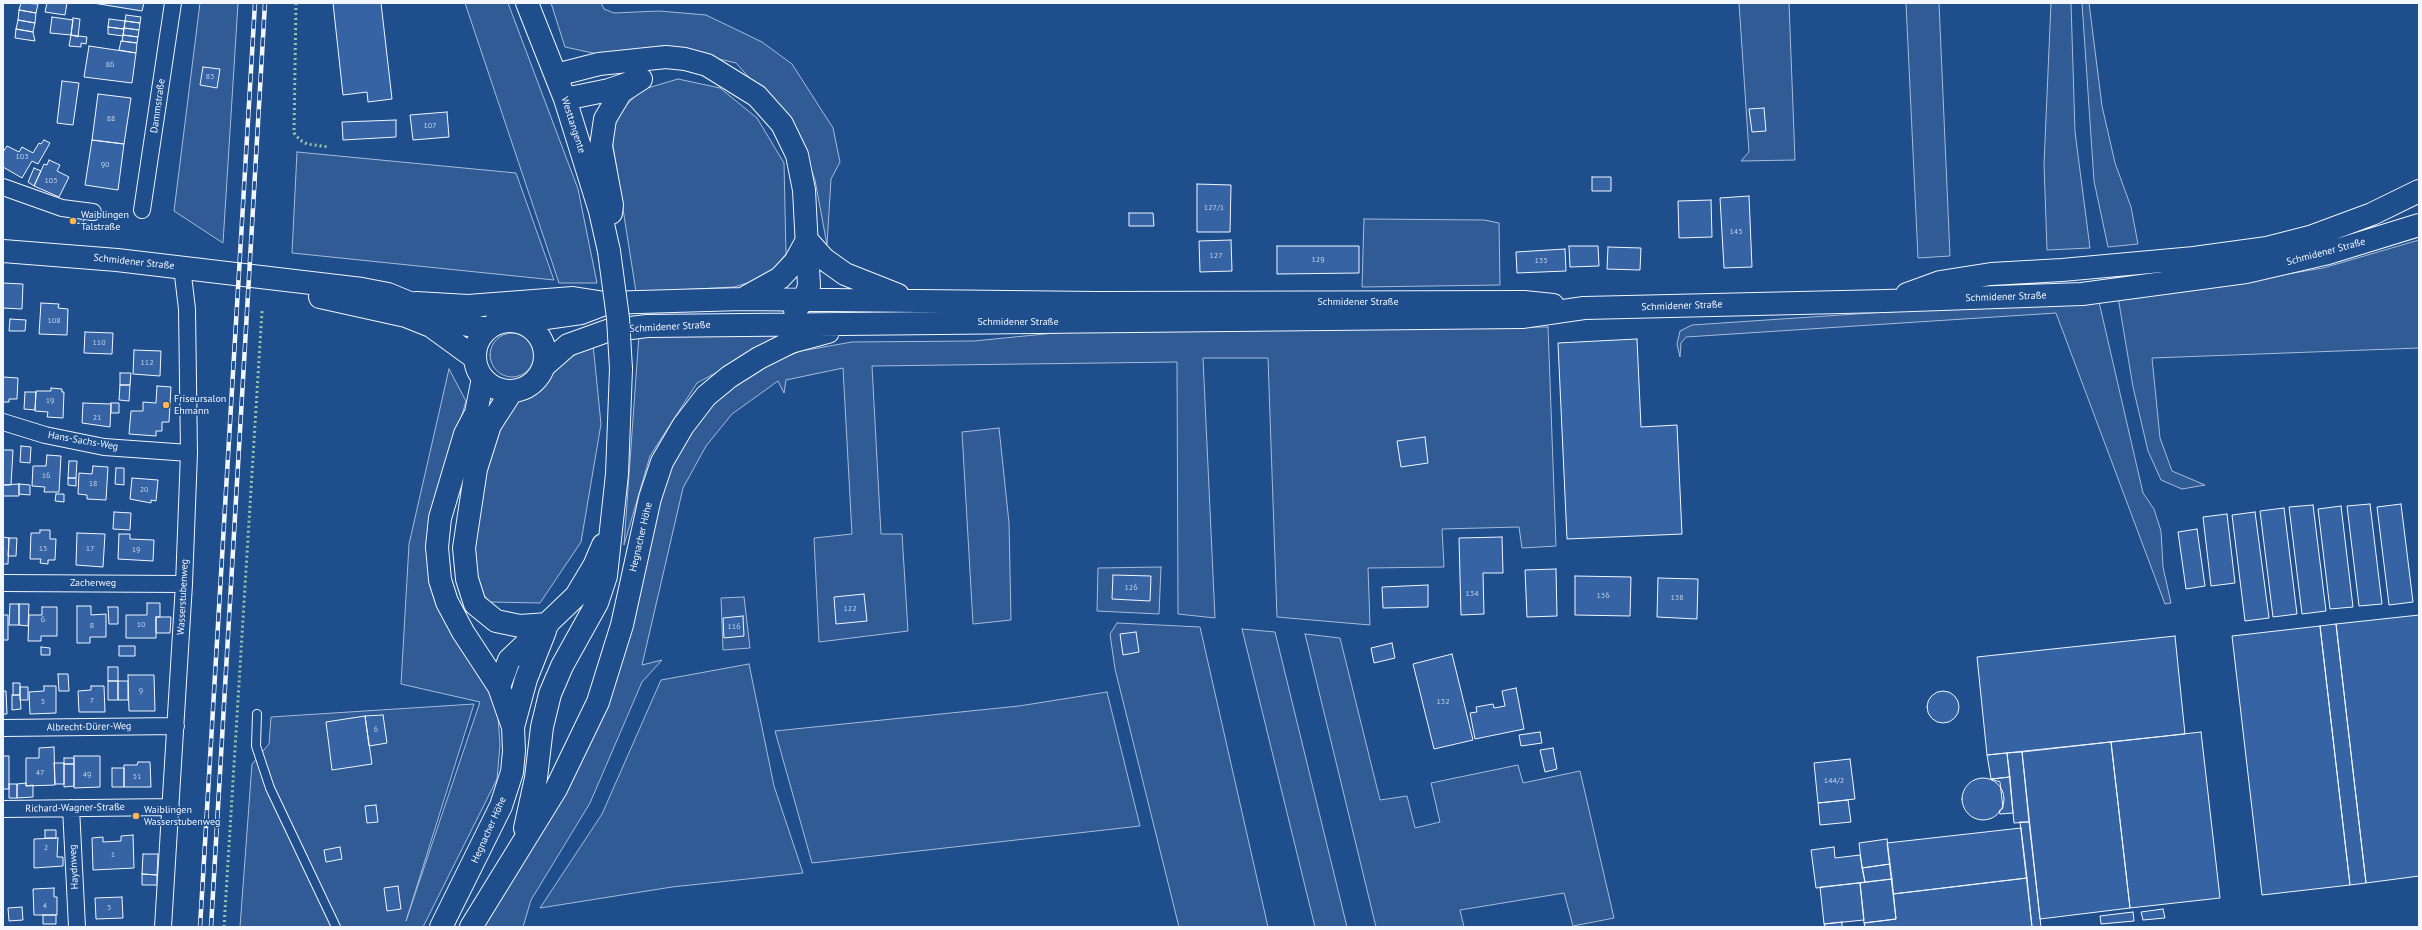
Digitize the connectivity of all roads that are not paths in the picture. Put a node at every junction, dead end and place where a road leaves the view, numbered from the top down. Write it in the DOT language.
graph roads {
  1 [pos="173,3"];
  2 [pos="527,3"];
  3 [pos="556,75"];
  4 [pos="730,78"];
  5 [pos="641,79"];
  6 [pos="565,99"];
  7 [pos="3,187"];
  8 [pos="2419,191"];
  9 [pos="142,210"];
  10 [pos="93,212"];
  11 [pos="2419,225"];
  12 [pos="807,240"];
  13 [pos="608,247"];
  14 [pos="3,251"];
  15 [pos="182,267"];
  16 [pos="264,279"];
  17 [pos="742,299"];
  18 [pos="804,300"];
  19 [pos="918,301"];
  20 [pos="1885,301"];
  21 [pos="416,303"];
  22 [pos="605,304"];
  23 [pos="1252,312"];
  24 [pos="518,322"];
  25 [pos="863,323"];
  26 [pos="783,325"];
  27 [pos="488,329"];
  28 [pos="544,366"];
  29 [pos="479,368"];
  30 [pos="512,391"];
  31 [pos="3,422"];
  32 [pos="189,453"];
  33 [pos="610,525"];
  34 [pos="3,583"];
  35 [pos="184,584"];
  36 [pos="548,624"];
  37 [pos="499,686"];
  38 [pos="257,714"];
  39 [pos="176,726"];
  40 [pos="513,727"];
  41 [pos="3,728"];
  42 [pos="171,807"];
  43 [pos="71,808"];
  44 [pos="3,809"];
  45 [pos="521,845"];
  46 [pos="76,927"];
  47 [pos="163,927"];
  48 [pos="336,927"];
  49 [pos="441,927"];
  50 [pos="471,927"];
  1 -- 9 [label="street, Dammstraße"];
  2 -- 3 [label="main road, Westtangente"];
  3 -- 4 [label="main road"];
  3 -- 6 [label="main road, Westtangente"];
  4 -- 5 [label="main road"];
  4 -- 12 [label="main road"];
  5 -- 6 [label="main road"];
  5 -- 13 [label="main road"];
  6 -- 13 [label="main road, Westtangente"];
  7 -- 10 [label="street"];
  8 -- 20 [label="main road"];
  11 -- 20 [label="main road, Schmidener Straße"];
  12 -- 17 [label="main road"];
  12 -- 18 [label="main road"];
  12 -- 19 [label="main road, Schmidener Straße"];
  13 -- 33 [label="main road, Hegnacher Höhe, bridge"];
  14 -- 15 [label="main road, Schmidener Straße"];
  15 -- 16 [label="main road, Schmidener Straße"];
  15 -- 32 [label="street, Wasserstubenweg"];
  16 -- 21 [label="main road, Schmidener Straße"];
  16 -- 29 [label="main road, Schmidener Straße"];
  17 -- 18 [label="main road, Schmidener Straße"];
  17 -- 22 [label="main road, Schmidener Straße"];
  18 -- 19 [label="main road, Schmidener Straße"];
  18 -- 26 [label="main road"];
  19 -- 23 [label="main road, Schmidener Straße"];
  20 -- 23 [label="main road, Schmidener Straße"];
  21 -- 22 [label="main road, Schmidener Straße"];
  21 -- 27 [label="main road, Schmidener Straße"];
  22 -- 24 [label="main road, Schmidener Straße"];
  23 -- 25 [label="main road, Schmidener Straße"];
  24 -- 27 [label="main road"];
  24 -- 28 [label="main road"];
  25 -- 26 [label="main road, Schmidener Straße"];
  25 -- 45 [label="main road, Hegnacher Höhe"];
  26 -- 28 [label="main road, Schmidener Straße"];
  27 -- 29 [label="main road"];
  28 -- 30 [label="main road"];
  29 -- 30 [label="main road"];
  29 -- 37 [label="main road, Hegnacher Höhe"];
  30 -- 36 [label="main road"];
  31 -- 32 [label="street, Hans-Sachs-Weg"];
  32 -- 35 [label="street, Wasserstubenweg"];
  33 -- 36 [label="main road, Hegnacher Höhe"];
  33 -- 45 [label="main road, Hegnacher Höhe"];
  34 -- 35 [label="street, Zacherweg"];
  35 -- 39 [label="street, Wasserstubenweg"];
  36 -- 37 [label="main road, Hegnacher Höhe"];
  36 -- 40 [label="main road, Hegnacher Höhe"];
  37 -- 40 [label="main road, Hegnacher Höhe"];
  38 -- 48 [label="lane"];
  39 -- 41 [label="street, Albrecht-Dürer-Weg"];
  39 -- 42 [label="street, Wasserstubenweg"];
  40 -- 49 [label="main road, Hegnacher Höhe"];
  42 -- 43 [label="street, Richard-Wagner-Straße"];
  42 -- 47 [label="street, Wasserstubenweg"];
  43 -- 44 [label="street, Richard-Wagner-Straße"];
  43 -- 46 [label="street, Haydnweg"];
  45 -- 50 [label="main road, Hegnacher Höhe"];
}
